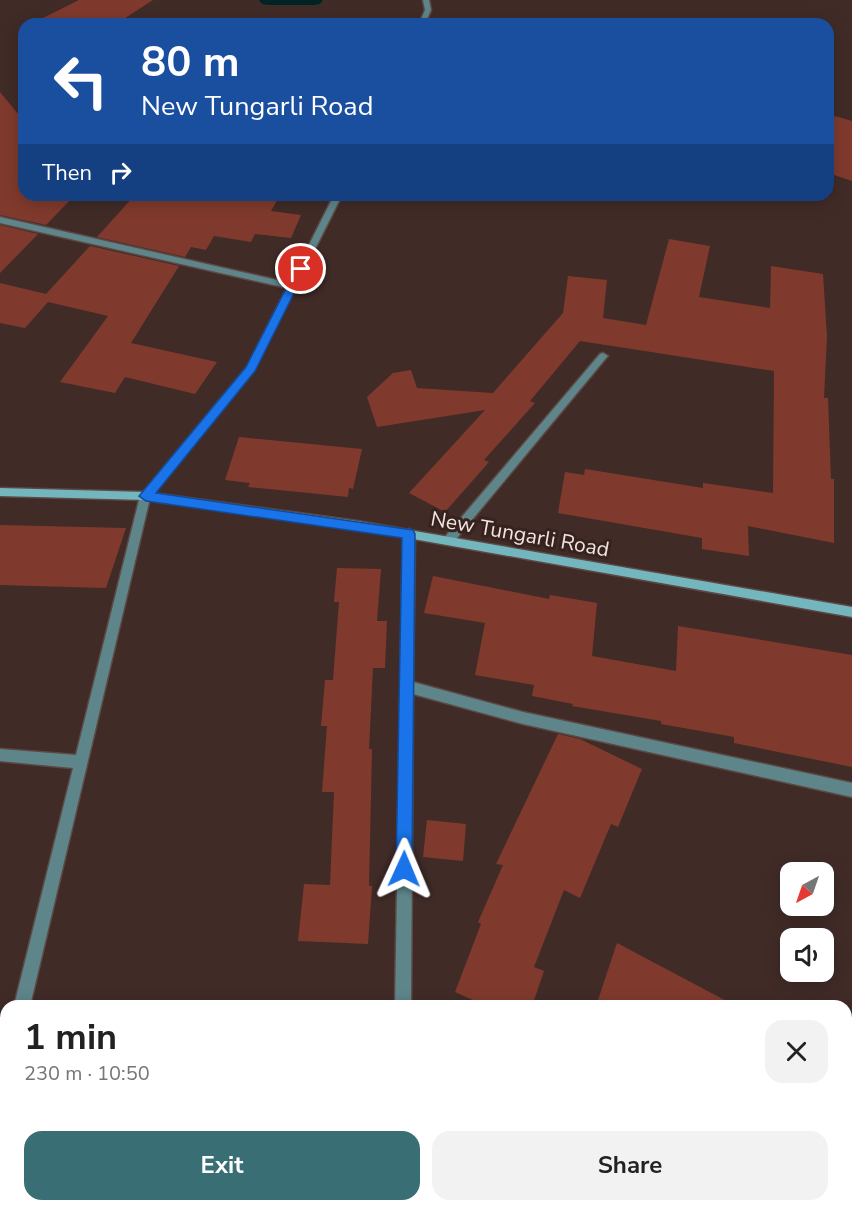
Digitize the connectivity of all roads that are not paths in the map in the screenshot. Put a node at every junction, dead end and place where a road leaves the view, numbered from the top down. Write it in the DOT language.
graph roads {
  1 [pos="426,0"];
  2 [pos="425,18"];
  3 [pos="335,201"];
  4 [pos="0,220"];
  5 [pos="292,286"];
  6 [pos="603,356"];
  7 [pos="0,492"];
  8 [pos="146,496"];
  9 [pos="409,534"];
  10 [pos="448,541"];
  11 [pos="852,612"];
  12 [pos="406,686"];
  13 [pos="0,755"];
  14 [pos="81,762"];
  15 [pos="852,790"];
  16 [pos="23,1000"];
  17 [pos="403,1000"];
  1 -- 2 [label="street"];
  3 -- 5 [label="street"];
  4 -- 5 [label="street"];
  5 -- 8 [label="street"];
  6 -- 10 [label="street"];
  7 -- 8 [label="street, New Tungarli Road"];
  8 -- 9 [label="street, New Tungarli Road"];
  8 -- 14 [label="street"];
  9 -- 10 [label="street, New Tungarli Road"];
  9 -- 12 [label="street"];
  10 -- 11 [label="street, New Tungarli Road"];
  12 -- 15 [label="street"];
  12 -- 17 [label="street"];
  13 -- 14 [label="street"];
  14 -- 16 [label="street"];
}
